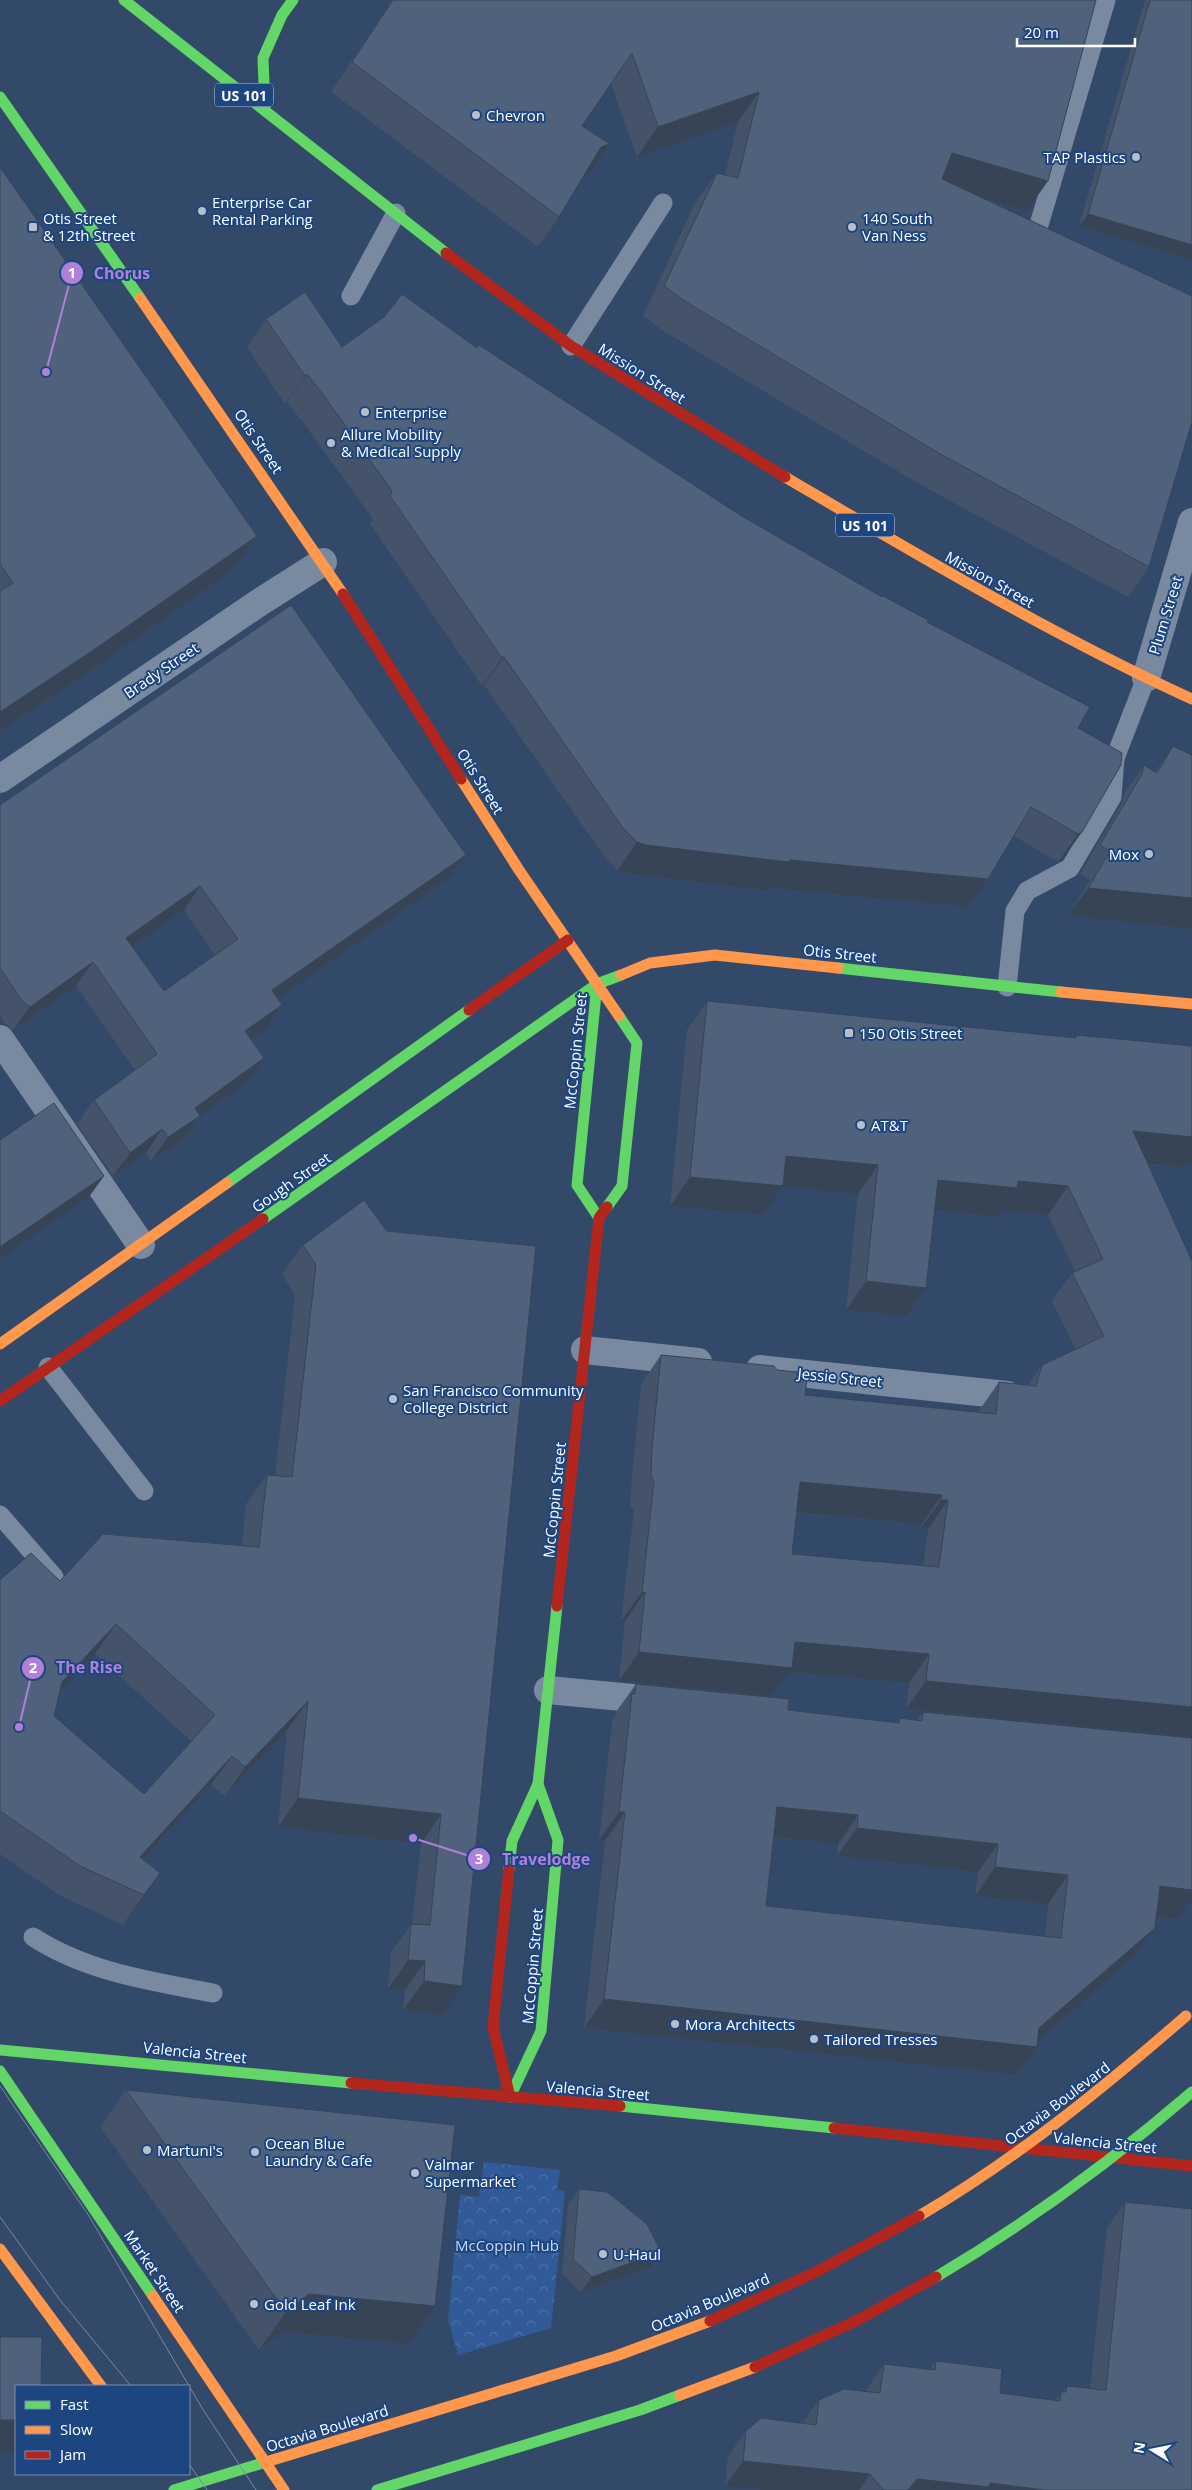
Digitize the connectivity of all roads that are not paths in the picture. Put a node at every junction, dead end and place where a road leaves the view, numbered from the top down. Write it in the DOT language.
graph roads {
  1 [pos="124,0"];
  2 [pos="293,0"];
  3 [pos="1106,0"];
  4 [pos="0,97"];
  5 [pos="265,111"];
  6 [pos="663,203"];
  7 [pos="396,213"];
  8 [pos="1061,249"];
  9 [pos="351,296"];
  10 [pos="571,346"];
  11 [pos="1192,522"];
  12 [pos="323,562"];
  13 [pos="1146,678"];
  14 [pos="1192,700"];
  15 [pos="0,779"];
  16 [pos="568,940"];
  17 [pos="597,984"];
  18 [pos="1007,987"];
  19 [pos="1192,1004"];
  20 [pos="0,1039"];
  21 [pos="599,1218"];
  22 [pos="141,1245"];
  23 [pos="0,1344"];
  24 [pos="585,1350"];
  25 [pos="48,1367"];
  26 [pos="1007,1395"];
  27 [pos="0,1401"];
  28 [pos="144,1491"];
  29 [pos="0,1515"];
  30 [pos="54,1577"];
  31 [pos="548,1690"];
  32 [pos="686,1703"];
  33 [pos="538,1784"];
  34 [pos="32,1937"];
  35 [pos="213,1992"];
  36 [pos="1192,2010"];
  37 [pos="0,2050"];
  38 [pos="0,2070"];
  39 [pos="1192,2092"];
  40 [pos="510,2097"];
  41 [pos="1192,2166"];
  42 [pos="0,2249"];
  43 [pos="100,2385"];
  44 [pos="266,2462"];
  45 [pos="179,2487"];
  46 [pos="284,2490"];
  47 [pos="376,2490"];
  1 -- 5 [label="main road, Mission Street / US 101"];
  2 -- 5 [label="main road"];
  3 -- 8 [label="lane"];
  4 -- 12 [label="main road, Otis Street"];
  5 -- 7 [label="main road, Mission Street / US 101"];
  6 -- 10 [label="lane"];
  7 -- 9 [label="lane"];
  7 -- 10 [label="main road, Mission Street / US 101"];
  10 -- 13 [label="main road, Mission Street / US 101"];
  11 -- 13 [label="street, Plum Street"];
  12 -- 15 [label="street, Brady Street"];
  12 -- 16 [label="main road, Otis Street"];
  13 -- 14 [label="main road, Mission Street / US 101"];
  13 -- 18 [label="lane"];
  16 -- 17 [label="main road, Otis Street"];
  16 -- 22 [label="main road"];
  17 -- 18 [label="main road, Otis Street"];
  17 -- 21 [label="main road, McCoppin Street"];
  17 -- 21 [label="main road, McCoppin Street"];
  17 -- 25 [label="main road, Gough Street"];
  18 -- 19 [label="main road, Otis Street"];
  20 -- 22 [label="street"];
  21 -- 24 [label="main road, McCoppin Street"];
  22 -- 23 [label="main road"];
  24 -- 26 [label="street, Jessie Street"];
  24 -- 31 [label="main road, McCoppin Street"];
  25 -- 27 [label="main road, Gough Street"];
  25 -- 28 [label="lane"];
  29 -- 30 [label="lane"];
  31 -- 32 [label="street"];
  31 -- 33 [label="main road, McCoppin Street"];
  33 -- 40 [label="main road, McCoppin Street"];
  33 -- 40 [label="main road, McCoppin Street"];
  34 -- 35 [label="lane"];
  36 -- 44 [label="main road, Octavia Boulevard, bridge"];
  37 -- 40 [label="main road, Valencia Street"];
  38 -- 44 [label="main road, Market Street"];
  39 -- 47 [label="main road, bridge"];
  40 -- 41 [label="main road, Valencia Street"];
  42 -- 43 [label="main road"];
  44 -- 45 [label="main road, Octavia Boulevard"];
  44 -- 46 [label="main road, Market Street"];
}
